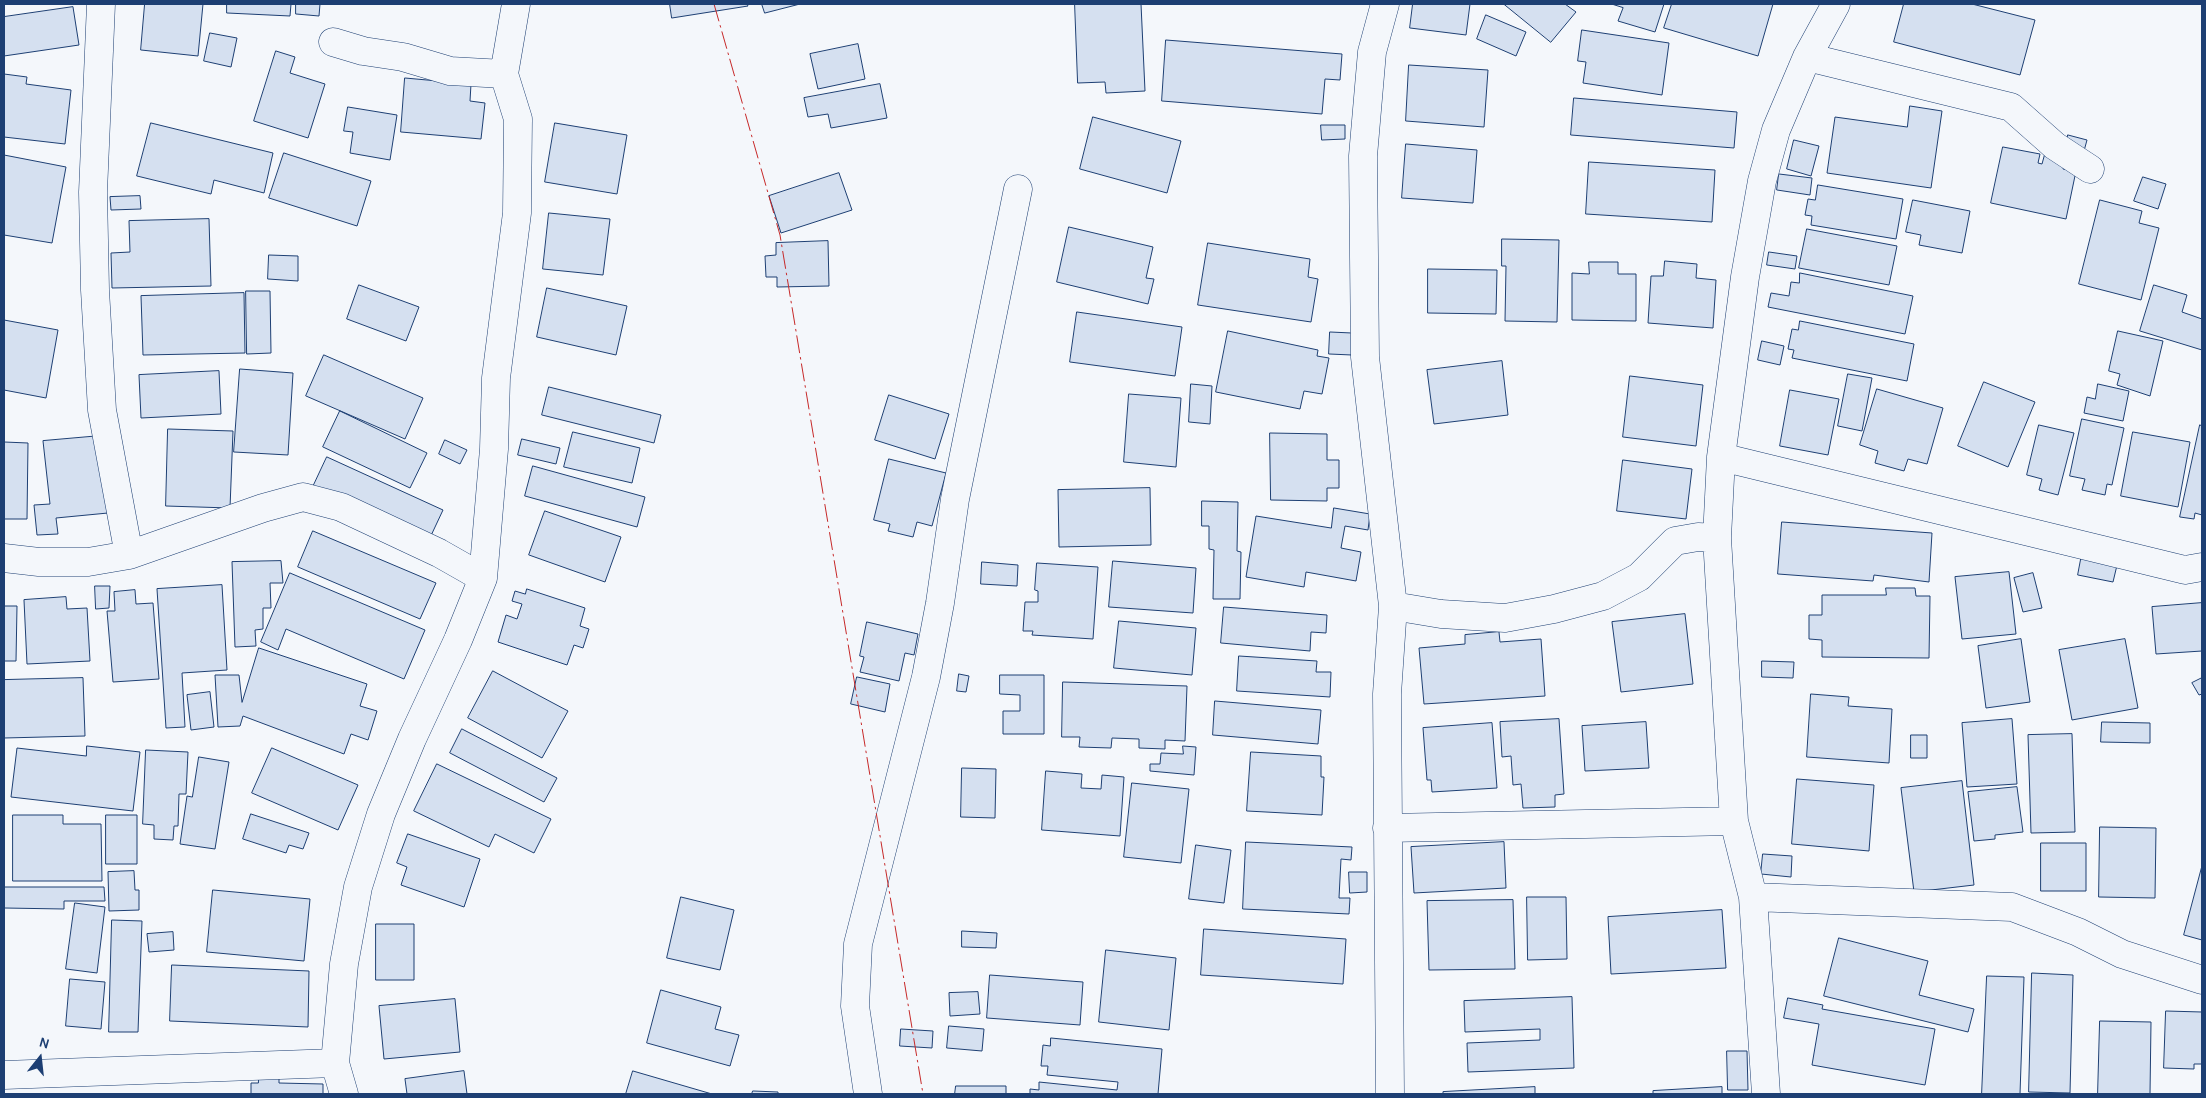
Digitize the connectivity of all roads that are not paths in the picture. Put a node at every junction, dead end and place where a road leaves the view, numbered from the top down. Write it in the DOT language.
graph roads {
  1 [pos="101,4"];
  2 [pos="516,4"];
  3 [pos="1385,4"];
  4 [pos="1836,4"];
  5 [pos="333,42"];
  6 [pos="1807,57"];
  7 [pos="504,74"];
  8 [pos="2090,169"];
  9 [pos="1018,188"];
  10 [pos="1721,457"];
  11 [pos="1718,538"];
  12 [pos="130,555"];
  13 [pos="4,558"];
  14 [pos="2202,567"];
  15 [pos="483,578"];
  16 [pos="1392,606"];
  17 [pos="1734,821"];
  18 [pos="1388,828"];
  19 [pos="1753,897"];
  20 [pos="2202,980"];
  21 [pos="335,1064"];
  22 [pos="4,1076"];
  23 [pos="344,1094"];
  24 [pos="868,1094"];
  25 [pos="1390,1094"];
  26 [pos="1766,1094"];
  1 -- 12 [label="street"];
  2 -- 7 [label="street"];
  3 -- 16 [label="street"];
  4 -- 6 [label="street"];
  5 -- 7 [label="street"];
  6 -- 8 [label="street"];
  6 -- 10 [label="street"];
  7 -- 15 [label="street"];
  9 -- 24 [label="street"];
  10 -- 11 [label="street"];
  10 -- 14 [label="street"];
  11 -- 16 [label="street"];
  11 -- 17 [label="street"];
  12 -- 13 [label="street"];
  12 -- 15 [label="street"];
  15 -- 21 [label="street"];
  16 -- 18 [label="street"];
  17 -- 18 [label="street"];
  17 -- 19 [label="street"];
  18 -- 25 [label="street"];
  19 -- 20 [label="street"];
  19 -- 26 [label="street"];
  21 -- 22 [label="street"];
  21 -- 23 [label="street"];
}
